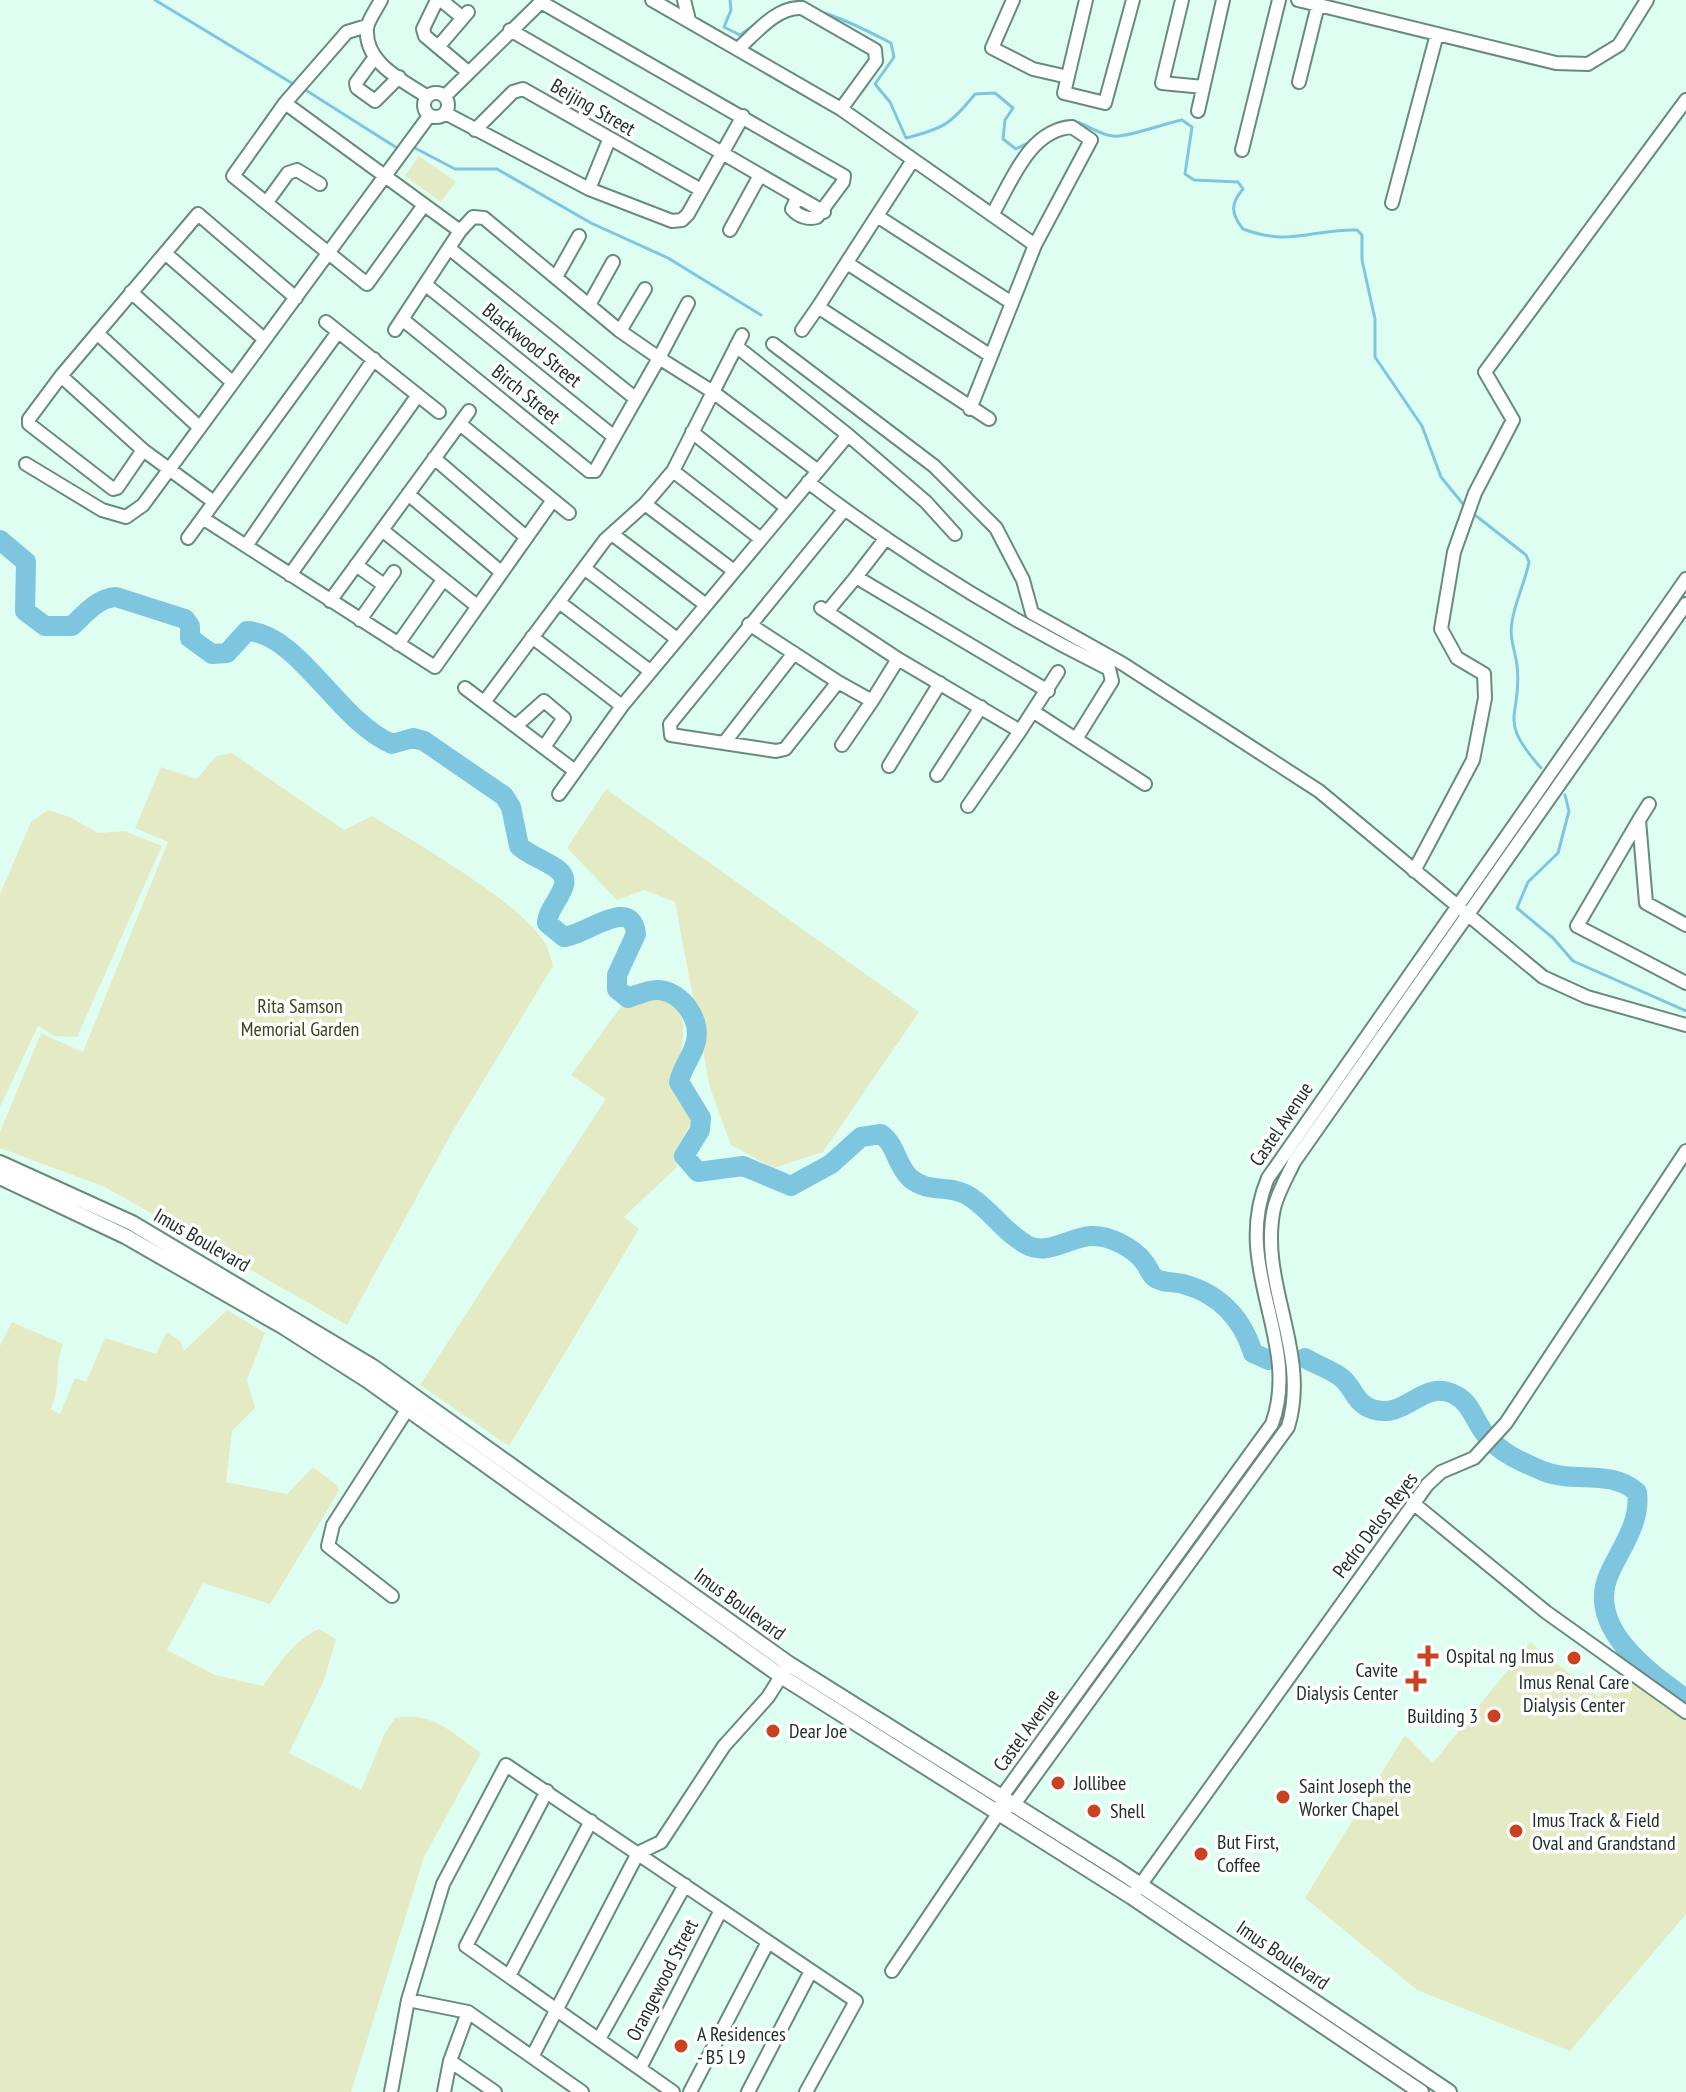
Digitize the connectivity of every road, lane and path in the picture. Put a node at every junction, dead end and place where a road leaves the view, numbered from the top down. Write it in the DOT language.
graph roads {
  1 [pos="381,0"];
  2 [pos="439,0"];
  3 [pos="652,0"];
  4 [pos="684,0"];
  5 [pos="1013,0"];
  6 [pos="1086,0"];
  7 [pos="1133,0"];
  8 [pos="1182,0"];
  9 [pos="1223,0"];
  10 [pos="1279,0"];
  11 [pos="1298,0"];
  12 [pos="1647,0"];
  13 [pos="1318,5"];
  14 [pos="689,20"];
  15 [pos="367,26"];
  16 [pos="510,30"];
  17 [pos="1437,34"];
  18 [pos="438,47"];
  19 [pos="738,49"];
  20 [pos="375,57"];
  21 [pos="468,72"];
  22 [pos="399,77"];
  23 [pos="1068,77"];
  24 [pos="1299,82"];
  25 [pos="1203,87"];
  26 [pos="426,96"];
  27 [pos="445,96"];
  28 [pos="1686,100"];
  29 [pos="285,103"];
  30 [pos="841,109"];
  31 [pos="1198,111"];
  32 [pos="445,113"];
  33 [pos="429,116"];
  34 [pos="743,116"];
  35 [pos="475,130"];
  36 [pos="609,140"];
  37 [pos="1242,150"];
  38 [pos="722,154"];
  39 [pos="913,160"];
  40 [pos="385,175"];
  41 [pos="760,175"];
  42 [pos="320,184"];
  43 [pos="589,189"];
  44 [pos="701,190"];
  45 [pos="267,202"];
  46 [pos="1392,203"];
  47 [pos="424,205"];
  48 [pos="992,215"];
  49 [pos="877,216"];
  50 [pos="730,230"];
  51 [pos="460,231"];
  52 [pos="579,236"];
  53 [pos="1035,245"];
  54 [pos="450,249"];
  55 [pos="165,253"];
  56 [pos="330,254"];
  57 [pos="613,262"];
  58 [pos="847,263"];
  59 [pos="556,277"];
  60 [pos="426,285"];
  61 [pos="645,289"];
  62 [pos="131,292"];
  63 [pos="296,298"];
  64 [pos="688,303"];
  65 [pos="1012,303"];
  66 [pos="589,305"];
  67 [pos="818,307"];
  68 [pos="326,322"];
  69 [pos="802,330"];
  70 [pos="620,331"];
  71 [pos="338,332"];
  72 [pos="97,333"];
  73 [pos="264,339"];
  74 [pos="773,344"];
  75 [pos="991,356"];
  76 [pos="659,358"];
  77 [pos="374,359"];
  78 [pos="61,376"];
  79 [pos="232,382"];
  80 [pos="713,392"];
  81 [pos="418,395"];
  82 [pos="636,399"];
  83 [pos="970,409"];
  84 [pos="469,411"];
  85 [pos="439,412"];
  86 [pos="989,419"];
  87 [pos="460,424"];
  88 [pos="199,427"];
  89 [pos="692,432"];
  90 [pos="848,435"];
  91 [pos="613,436"];
  92 [pos="143,450"];
  93 [pos="434,458"];
  94 [pos="26,464"];
  95 [pos="169,469"];
  96 [pos="673,471"];
  97 [pos="818,471"];
  98 [pos="808,482"];
  99 [pos="408,494"];
  100 [pos="553,500"];
  101 [pos="214,502"];
  102 [pos="645,504"];
  103 [pos="787,508"];
  104 [pos="844,510"];
  105 [pos="569,513"];
  106 [pos="204,519"];
  107 [pos="382,530"];
  108 [pos="612,534"];
  109 [pos="955,534"];
  110 [pos="526,537"];
  111 [pos="188,538"];
  112 [pos="886,538"];
  113 [pos="761,539"];
  114 [pos="246,546"];
  115 [pos="356,565"];
  116 [pos="584,568"];
  117 [pos="734,571"];
  118 [pos="394,572"];
  119 [pos="501,572"];
  120 [pos="290,575"];
  121 [pos="856,577"];
  122 [pos="1686,579"];
  123 [pos="443,580"];
  124 [pos="384,585"];
  125 [pos="330,601"];
  126 [pos="559,602"];
  127 [pos="1686,604"];
  128 [pos="706,605"];
  129 [pos="477,606"];
  130 [pos="360,620"];
  131 [pos="749,624"];
  132 [pos="532,637"];
  133 [pos="677,639"];
  134 [pos="398,644"];
  135 [pos="794,653"];
  136 [pos="898,659"];
  137 [pos="650,671"];
  138 [pos="1058,672"];
  139 [pos="838,682"];
  140 [pos="940,683"];
  141 [pos="465,688"];
  142 [pos="1048,691"];
  143 [pos="485,701"];
  144 [pos="872,701"];
  145 [pos="622,706"];
  146 [pos="981,707"];
  147 [pos="1034,712"];
  148 [pos="517,725"];
  149 [pos="1020,731"];
  150 [pos="1076,739"];
  151 [pos="724,743"];
  152 [pos="842,745"];
  153 [pos="544,747"];
  154 [pos="889,766"];
  155 [pos="575,771"];
  156 [pos="937,775"];
  157 [pos="1145,784"];
  158 [pos="559,794"];
  159 [pos="1649,804"];
  160 [pos="968,806"];
  161 [pos="1639,820"];
  162 [pos="1414,871"];
  163 [pos="1457,906"];
  164 [pos="1468,915"];
  165 [pos="1686,925"];
  166 [pos="1686,983"];
  167 [pos="1686,1025"];
  168 [pos="1686,1151"];
  169 [pos="1,1170"];
  170 [pos="411,1403"];
  171 [pos="1413,1503"];
  172 [pos="392,1596"];
  173 [pos="785,1670"];
  174 [pos="1686,1712"];
  175 [pos="547,1791"];
  176 [pos="1009,1799"];
  177 [pos="1000,1811"];
  178 [pos="591,1821"];
  179 [pos="638,1853"];
  180 [pos="685,1885"];
  181 [pos="1137,1891"];
  182 [pos="721,1910"];
  183 [pos="768,1942"];
  184 [pos="811,1971"];
  185 [pos="892,1971"];
  186 [pos="509,1976"];
  187 [pos="408,2000"];
  188 [pos="556,2009"];
  189 [pos="468,2012"];
  190 [pos="599,2039"];
  191 [pos="532,2057"];
  192 [pos="450,2061"];
  193 [pos="640,2068"];
  194 [pos="391,2092"];
  195 [pos="444,2092"];
  196 [pos="495,2092"];
  197 [pos="582,2092"];
  198 [pos="673,2092"];
  199 [pos="690,2092"];
  200 [pos="748,2092"];
  201 [pos="806,2092"];
  202 [pos="1421,2092"];
  203 [pos="1449,2092"];
  1 -- 15 [label="street"];
  2 -- 18 [label="street"];
  2 -- 18 [label="street"];
  3 -- 14 [label="street"];
  4 -- 14 [label="street"];
  5 -- 23 [label="street"];
  6 -- 23 [label="street"];
  7 -- 23 [label="street"];
  8 -- 25 [label="street"];
  9 -- 25 [label="street"];
  10 -- 37 [label="street"];
  11 -- 13 [label="street"];
  12 -- 17 [label="street"];
  13 -- 17 [label="street"];
  13 -- 24 [label="street"];
  14 -- 19 [label="street"];
  15 -- 20 [label="street"];
  15 -- 29 [label="street"];
  16 -- 21 [label="street"];
  16 -- 34 [label="street"];
  16 -- 38 [label="street"];
  17 -- 46 [label="street"];
  18 -- 21 [label="street"];
  19 -- 30 [label="street"];
  19 -- 30 [label="street"];
  20 -- 22 [label="street"];
  20 -- 22 [label="street"];
  21 -- 27 [label="street"];
  22 -- 26 [label="street"];
  25 -- 31 [label="street"];
  26 -- 27 [label="street"];
  26 -- 33 [label="street"];
  27 -- 32 [label="street"];
  28 -- 162 [label="street"];
  29 -- 40 [label="street"];
  29 -- 45 [label="street"];
  30 -- 39 [label="street"];
  32 -- 33 [label="street"];
  32 -- 35 [label="street"];
  33 -- 40 [label="street"];
  34 -- 38 [label="street"];
  34 -- 41 [label="street"];
  35 -- 36 [label="street, Beijing Street"];
  35 -- 43 [label="street"];
  36 -- 43 [label="street"];
  36 -- 44 [label="street, Beijing Street"];
  38 -- 41 [label="street"];
  38 -- 44 [label="street"];
  39 -- 48 [label="street"];
  39 -- 49 [label="street"];
  40 -- 47 [label="street"];
  40 -- 56 [label="street"];
  41 -- 50 [label="street"];
  42 -- 45 [label="street"];
  43 -- 44 [label="street"];
  45 -- 56 [label="street"];
  47 -- 51 [label="street"];
  47 -- 56 [label="street"];
  48 -- 53 [label="street"];
  48 -- 53 [label="street"];
  49 -- 58 [label="street"];
  49 -- 65 [label="street"];
  51 -- 54 [label="street"];
  51 -- 59 [label="street"];
  52 -- 59 [label="street"];
  53 -- 65 [label="street"];
  54 -- 60 [label="street"];
  54 -- 82 [label="street"];
  55 -- 62 [label="street"];
  55 -- 63 [label="street"];
  55 -- 73 [label="street"];
  56 -- 63 [label="street"];
  57 -- 66 [label="street"];
  58 -- 67 [label="street"];
  58 -- 75 [label="street"];
  59 -- 66 [label="street"];
  60 -- 91 [label="street, Blackwood Street"];
  60 -- 91 [label="street, Birch Street"];
  61 -- 70 [label="street"];
  62 -- 72 [label="street"];
  62 -- 79 [label="street"];
  63 -- 73 [label="street"];
  64 -- 76 [label="street"];
  65 -- 75 [label="street"];
  66 -- 70 [label="street"];
  67 -- 69 [label="street"];
  67 -- 83 [label="street"];
  68 -- 71 [label="street"];
  70 -- 76 [label="street"];
  71 -- 77 [label="street"];
  71 -- 101 [label="street"];
  72 -- 78 [label="street"];
  72 -- 88 [label="street"];
  73 -- 79 [label="street"];
  74 -- 162 [label="street"];
  75 -- 83 [label="street"];
  76 -- 80 [label="street"];
  76 -- 82 [label="street"];
  77 -- 81 [label="street"];
  77 -- 114 [label="street"];
  78 -- 92 [label="street"];
  78 -- 92 [label="street"];
  79 -- 88 [label="street"];
  80 -- 89 [label="street"];
  80 -- 90 [label="street"];
  80 -- 97 [label="street"];
  81 -- 85 [label="street"];
  81 -- 120 [label="street"];
  82 -- 91 [label="street"];
  83 -- 86 [label="street"];
  84 -- 87 [label="street"];
  87 -- 93 [label="street"];
  87 -- 100 [label="street"];
  88 -- 95 [label="street"];
  89 -- 96 [label="street"];
  89 -- 103 [label="street"];
  90 -- 97 [label="street"];
  90 -- 109 [label="street"];
  92 -- 95 [label="street"];
  93 -- 99 [label="street"];
  93 -- 110 [label="street"];
  94 -- 95 [label="street"];
  95 -- 101 [label="street"];
  96 -- 102 [label="street"];
  96 -- 113 [label="street"];
  97 -- 98 [label="street"];
  98 -- 103 [label="street"];
  98 -- 104 [label="street"];
  99 -- 107 [label="street"];
  99 -- 119 [label="street"];
  100 -- 105 [label="street"];
  100 -- 110 [label="street"];
  101 -- 106 [label="street"];
  102 -- 108 [label="street"];
  102 -- 117 [label="street"];
  103 -- 113 [label="street"];
  104 -- 112 [label="street"];
  104 -- 131 [label="street"];
  106 -- 111 [label="street"];
  106 -- 114 [label="street"];
  107 -- 115 [label="street"];
  107 -- 123 [label="street"];
  108 -- 116 [label="street"];
  108 -- 128 [label="street"];
  110 -- 119 [label="street"];
  112 -- 121 [label="street"];
  112 -- 150 [label="street"];
  113 -- 117 [label="street"];
  114 -- 120 [label="street"];
  115 -- 124 [label="street"];
  115 -- 125 [label="street"];
  116 -- 126 [label="street"];
  116 -- 133 [label="street"];
  117 -- 128 [label="street"];
  118 -- 124 [label="street"];
  119 -- 129 [label="street"];
  120 -- 125 [label="street"];
  121 -- 136 [label="street"];
  121 -- 142 [label="street"];
  122 -- 163 [label="street, Castel Avenue"];
  123 -- 129 [label="street"];
  123 -- 134 [label="street"];
  124 -- 130 [label="street"];
  125 -- 130 [label="street"];
  126 -- 132 [label="street"];
  126 -- 137 [label="street"];
  127 -- 164 [label="street, Castel Avenue"];
  128 -- 133 [label="street"];
  129 -- 134 [label="street"];
  130 -- 134 [label="street"];
  131 -- 135 [label="street"];
  131 -- 151 [label="street"];
  132 -- 143 [label="street"];
  132 -- 145 [label="street"];
  133 -- 137 [label="street"];
  135 -- 139 [label="street"];
  135 -- 151 [label="street"];
  136 -- 140 [label="street"];
  136 -- 144 [label="street"];
  137 -- 145 [label="street"];
  138 -- 142 [label="street"];
  139 -- 144 [label="street"];
  139 -- 151 [label="street"];
  140 -- 146 [label="street"];
  140 -- 154 [label="street"];
  141 -- 143 [label="street"];
  142 -- 147 [label="street"];
  143 -- 148 [label="street"];
  144 -- 152 [label="street"];
  145 -- 155 [label="street"];
  146 -- 149 [label="street"];
  146 -- 156 [label="street"];
  147 -- 149 [label="street"];
  147 -- 150 [label="street"];
  148 -- 153 [label="street"];
  148 -- 153 [label="street"];
  149 -- 160 [label="street"];
  150 -- 157 [label="street"];
  153 -- 155 [label="street"];
  155 -- 158 [label="street"];
  159 -- 161 [label="street"];
  161 -- 165 [label="street"];
  161 -- 166 [label="street"];
  162 -- 163 [label="street"];
  163 -- 164 [label="street"];
  163 -- 176 [label="street, Castel Avenue"];
  164 -- 167 [label="street"];
  164 -- 176 [label="street, Castel Avenue"];
  168 -- 171 [label="street, Pedro Delos Reyes"];
  169 -- 170 [label="main road, Imus Boulevard"];
  170 -- 172 [label="street"];
  170 -- 173 [label="main road, Imus Boulevard"];
  171 -- 174 [label="street"];
  171 -- 181 [label="street, Pedro Delos Reyes"];
  173 -- 176 [label="main road, Imus Boulevard"];
  173 -- 177 [label="main road, Imus Boulevard"];
  173 -- 179 [label="street"];
  175 -- 178 [label="street"];
  175 -- 186 [label="street"];
  175 -- 187 [label="street"];
  176 -- 177 [label="street, Castel Avenue"];
  176 -- 181 [label="main road, Imus Boulevard"];
  177 -- 181 [label="main road, Imus Boulevard"];
  177 -- 185 [label="street"];
  178 -- 179 [label="street"];
  178 -- 186 [label="street"];
  179 -- 180 [label="street"];
  179 -- 188 [label="street"];
  180 -- 182 [label="street"];
  180 -- 190 [label="street"];
  181 -- 202 [label="main road, Imus Boulevard"];
  181 -- 203 [label="main road, Imus Boulevard"];
  182 -- 183 [label="street"];
  182 -- 193 [label="street, Orangewood Street"];
  183 -- 184 [label="street"];
  183 -- 199 [label="street"];
  184 -- 200 [label="street"];
  184 -- 201 [label="street"];
  186 -- 188 [label="street"];
  187 -- 189 [label="street"];
  187 -- 194 [label="street"];
  188 -- 190 [label="street"];
  188 -- 191 [label="street"];
  189 -- 191 [label="street"];
  189 -- 192 [label="street"];
  190 -- 193 [label="street"];
  191 -- 197 [label="street"];
  192 -- 195 [label="street"];
  192 -- 196 [label="street"];
  193 -- 198 [label="street"];
}
